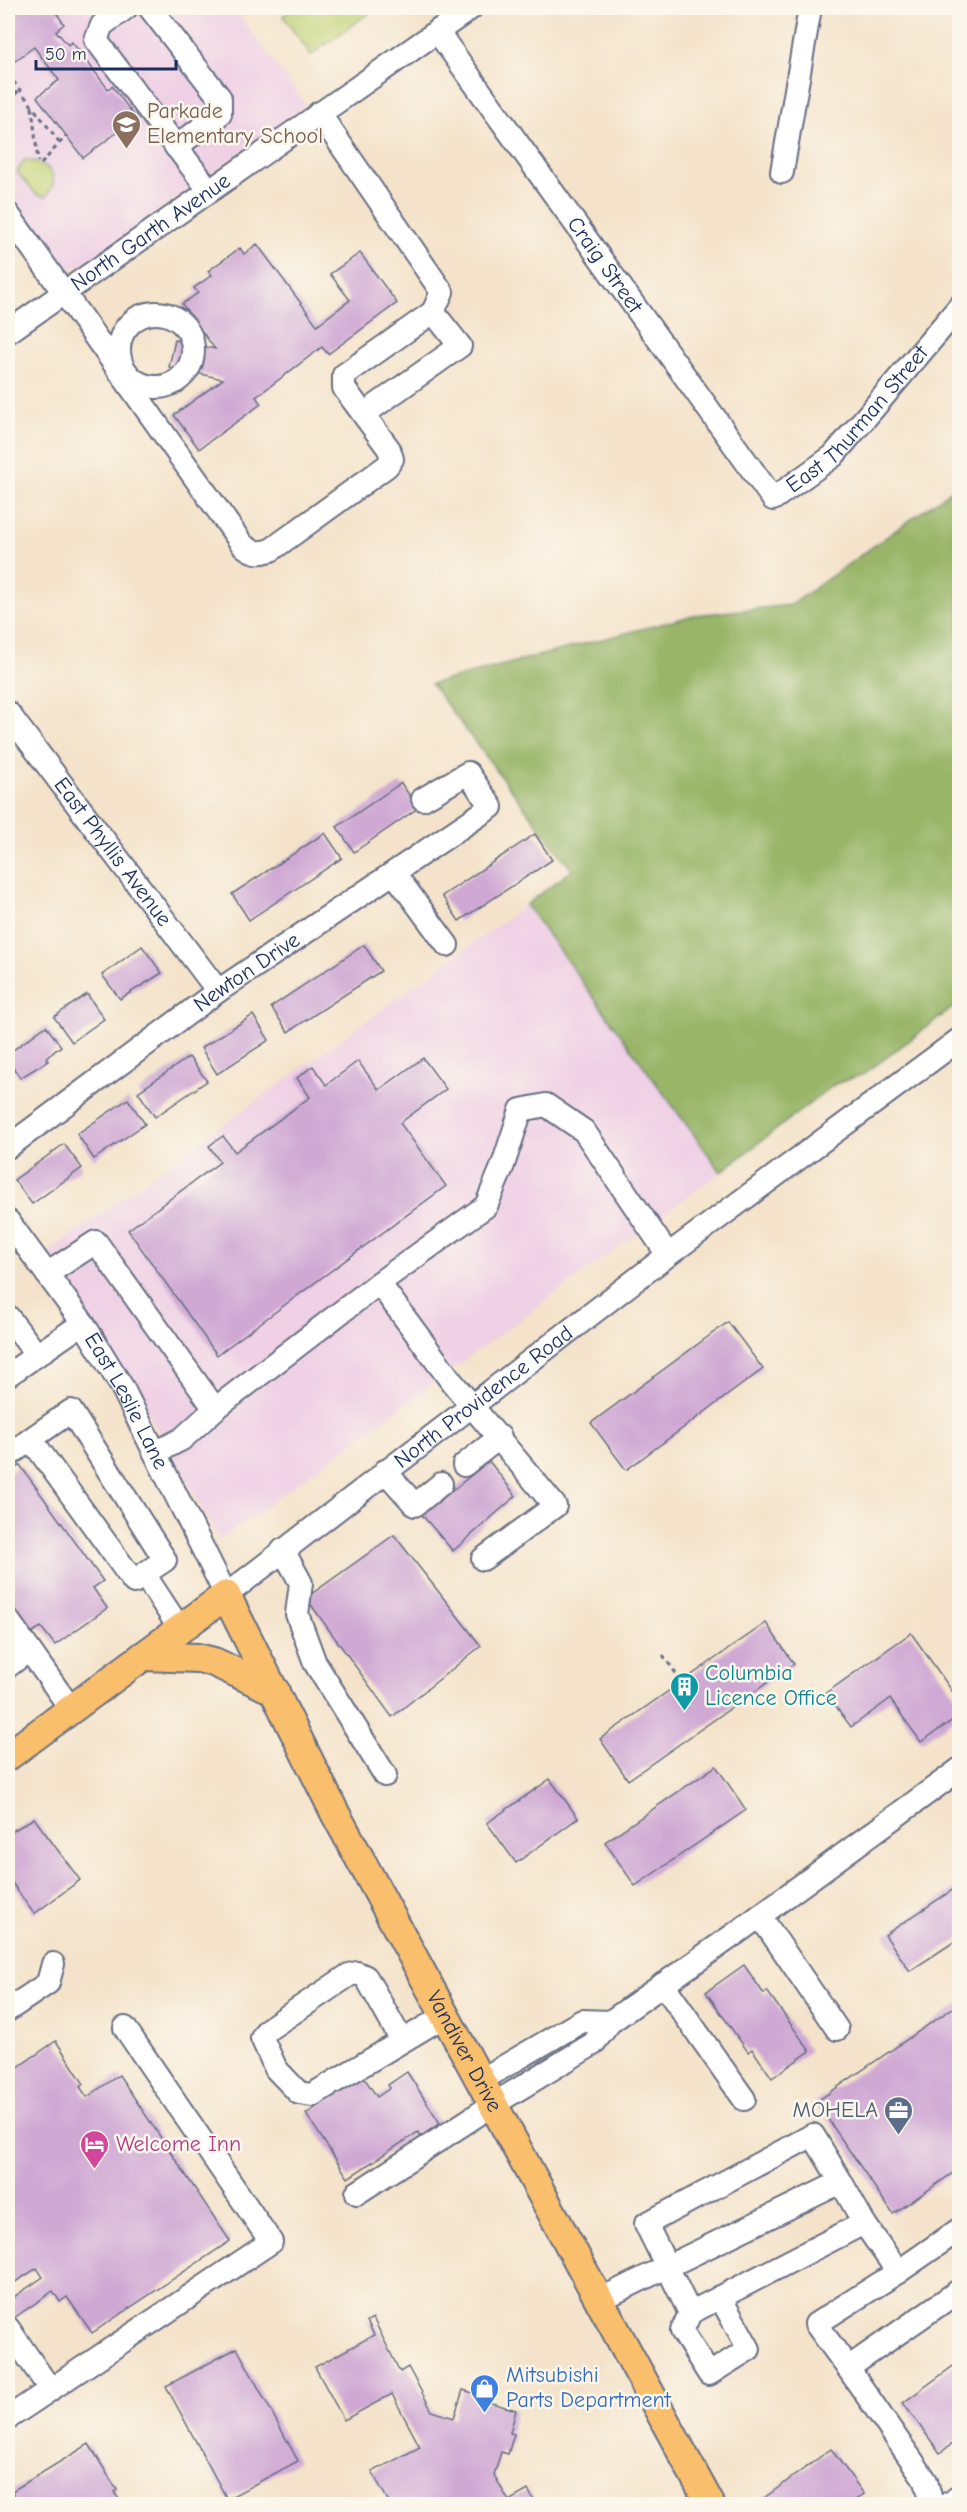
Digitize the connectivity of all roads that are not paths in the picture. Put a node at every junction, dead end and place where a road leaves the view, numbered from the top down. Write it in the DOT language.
graph roads {
  1 [pos="126,8"];
  2 [pos="150,8"];
  3 [pos="471,8"];
  4 [pos="810,8"];
  5 [pos="437,31"];
  6 [pos="319,114"];
  7 [pos="176,147"];
  8 [pos="782,172"];
  9 [pos="209,190"];
  10 [pos="8,214"];
  11 [pos="64,291"];
  12 [pos="960,306"];
  13 [pos="433,312"];
  14 [pos="8,332"];
  15 [pos="364,414"];
  16 [pos="773,498"];
  17 [pos="8,713"];
  18 [pos="423,799"];
  19 [pos="394,873"];
  20 [pos="447,945"];
  21 [pos="218,991"];
  22 [pos="960,1039"];
  23 [pos="8,1147"];
  24 [pos="8,1221"];
  25 [pos="668,1255"];
  26 [pos="47,1274"];
  27 [pos="379,1283"];
  28 [pos="8,1317"];
  29 [pos="83,1323"];
  30 [pos="37,1355"];
  31 [pos="8,1375"];
  32 [pos="471,1404"];
  33 [pos="216,1409"];
  34 [pos="500,1437"];
  35 [pos="32,1439"];
  36 [pos="155,1454"];
  37 [pos="8,1456"];
  38 [pos="464,1465"];
  39 [pos="385,1471"];
  40 [pos="441,1484"];
  41 [pos="283,1550"];
  42 [pos="483,1559"];
  43 [pos="144,1574"];
  44 [pos="226,1595"];
  45 [pos="8,1620"];
  46 [pos="180,1629"];
  47 [pos="29,1650"];
  48 [pos="143,1656"];
  49 [pos="8,1666"];
  50 [pos="275,1691"];
  51 [pos="71,1709"];
  52 [pos="8,1756"];
  53 [pos="960,1769"];
  54 [pos="385,1775"];
  55 [pos="760,1916"];
  56 [pos="53,1964"];
  57 [pos="663,1984"];
  58 [pos="8,2010"];
  59 [pos="446,2014"];
  60 [pos="125,2028"];
  61 [pos="837,2029"];
  62 [pos="402,2041"];
  63 [pos="487,2092"];
  64 [pos="744,2099"];
  65 [pos="841,2182"];
  66 [pos="357,2193"];
  67 [pos="864,2223"];
  68 [pos="960,2229"];
  69 [pos="667,2266"];
  70 [pos="898,2272"];
  71 [pos="960,2290"];
  72 [pos="720,2297"];
  73 [pos="599,2300"];
  74 [pos="690,2313"];
  75 [pos="8,2328"];
  76 [pos="848,2368"];
  77 [pos="50,2390"];
  78 [pos="8,2418"];
  79 [pos="960,2496"];
  80 [pos="710,2505"];
  81 [pos="932,2505"];
  82 [pos="948,2505"];
  1 -- 7 [label="street"];
  2 -- 7 [label="street"];
  3 -- 5 [label="street, North Garth Avenue"];
  4 -- 8 [label="street"];
  5 -- 6 [label="street, North Garth Avenue"];
  5 -- 16 [label="street, Craig Street"];
  6 -- 9 [label="street, North Garth Avenue"];
  6 -- 13 [label="street"];
  7 -- 9 [label="street"];
  9 -- 11 [label="street, North Garth Avenue"];
  10 -- 11 [label="street"];
  11 -- 14 [label="street, North Garth Avenue"];
  11 -- 15 [label="street"];
  12 -- 16 [label="street, East Thurman Street"];
  13 -- 15 [label="street"];
  13 -- 15 [label="street"];
  17 -- 21 [label="street, East Phyllis Avenue"];
  18 -- 19 [label="street, Newton Drive"];
  19 -- 20 [label="street"];
  19 -- 21 [label="street, Newton Drive"];
  21 -- 23 [label="street, Newton Drive"];
  22 -- 25 [label="street, North Providence Road"];
  24 -- 26 [label="street, East Leslie Lane"];
  25 -- 27 [label="street"];
  25 -- 32 [label="street, North Providence Road"];
  26 -- 29 [label="street, East Leslie Lane"];
  26 -- 33 [label="street"];
  27 -- 32 [label="street"];
  27 -- 33 [label="street"];
  28 -- 30 [label="street"];
  29 -- 30 [label="street"];
  29 -- 36 [label="street, East Leslie Lane"];
  30 -- 31 [label="street"];
  32 -- 34 [label="street"];
  32 -- 39 [label="street, North Providence Road"];
  33 -- 36 [label="street"];
  34 -- 38 [label="street"];
  34 -- 42 [label="street"];
  35 -- 37 [label="street"];
  35 -- 43 [label="street"];
  35 -- 43 [label="street"];
  36 -- 44 [label="street, East Leslie Lane"];
  39 -- 40 [label="street"];
  39 -- 41 [label="street, North Providence Road"];
  41 -- 44 [label="street, North Providence Road"];
  41 -- 54 [label="street"];
  43 -- 46 [label="street"];
  44 -- 46 [label="main road, North Providence Road"];
  44 -- 50 [label="main road, Vandiver Drive"];
  45 -- 47 [label="street"];
  46 -- 48 [label="main road, North Providence Road"];
  47 -- 49 [label="street"];
  47 -- 51 [label="street"];
  48 -- 50 [label="main road"];
  48 -- 51 [label="main road, North Providence Road"];
  50 -- 59 [label="main road, Vandiver Drive"];
  51 -- 52 [label="main road, North Providence Road"];
  53 -- 55 [label="street"];
  55 -- 57 [label="street"];
  55 -- 61 [label="street"];
  56 -- 58 [label="street"];
  57 -- 63 [label="street"];
  57 -- 64 [label="street"];
  59 -- 62 [label="street"];
  59 -- 63 [label="main road, Vandiver Drive"];
  60 -- 77 [label="street"];
  62 -- 62 [label="street"];
  63 -- 66 [label="street"];
  63 -- 73 [label="main road, Vandiver Drive"];
  65 -- 67 [label="street"];
  65 -- 69 [label="street"];
  65 -- 69 [label="street"];
  67 -- 70 [label="street"];
  67 -- 72 [label="street"];
  68 -- 70 [label="street"];
  69 -- 73 [label="street"];
  69 -- 74 [label="street"];
  70 -- 76 [label="street"];
  71 -- 76 [label="street"];
  72 -- 74 [label="street"];
  72 -- 74 [label="street"];
  73 -- 80 [label="main road, Vandiver Drive"];
  75 -- 77 [label="street"];
  76 -- 81 [label="street"];
  77 -- 78 [label="street"];
  79 -- 82 [label="street"];
}
